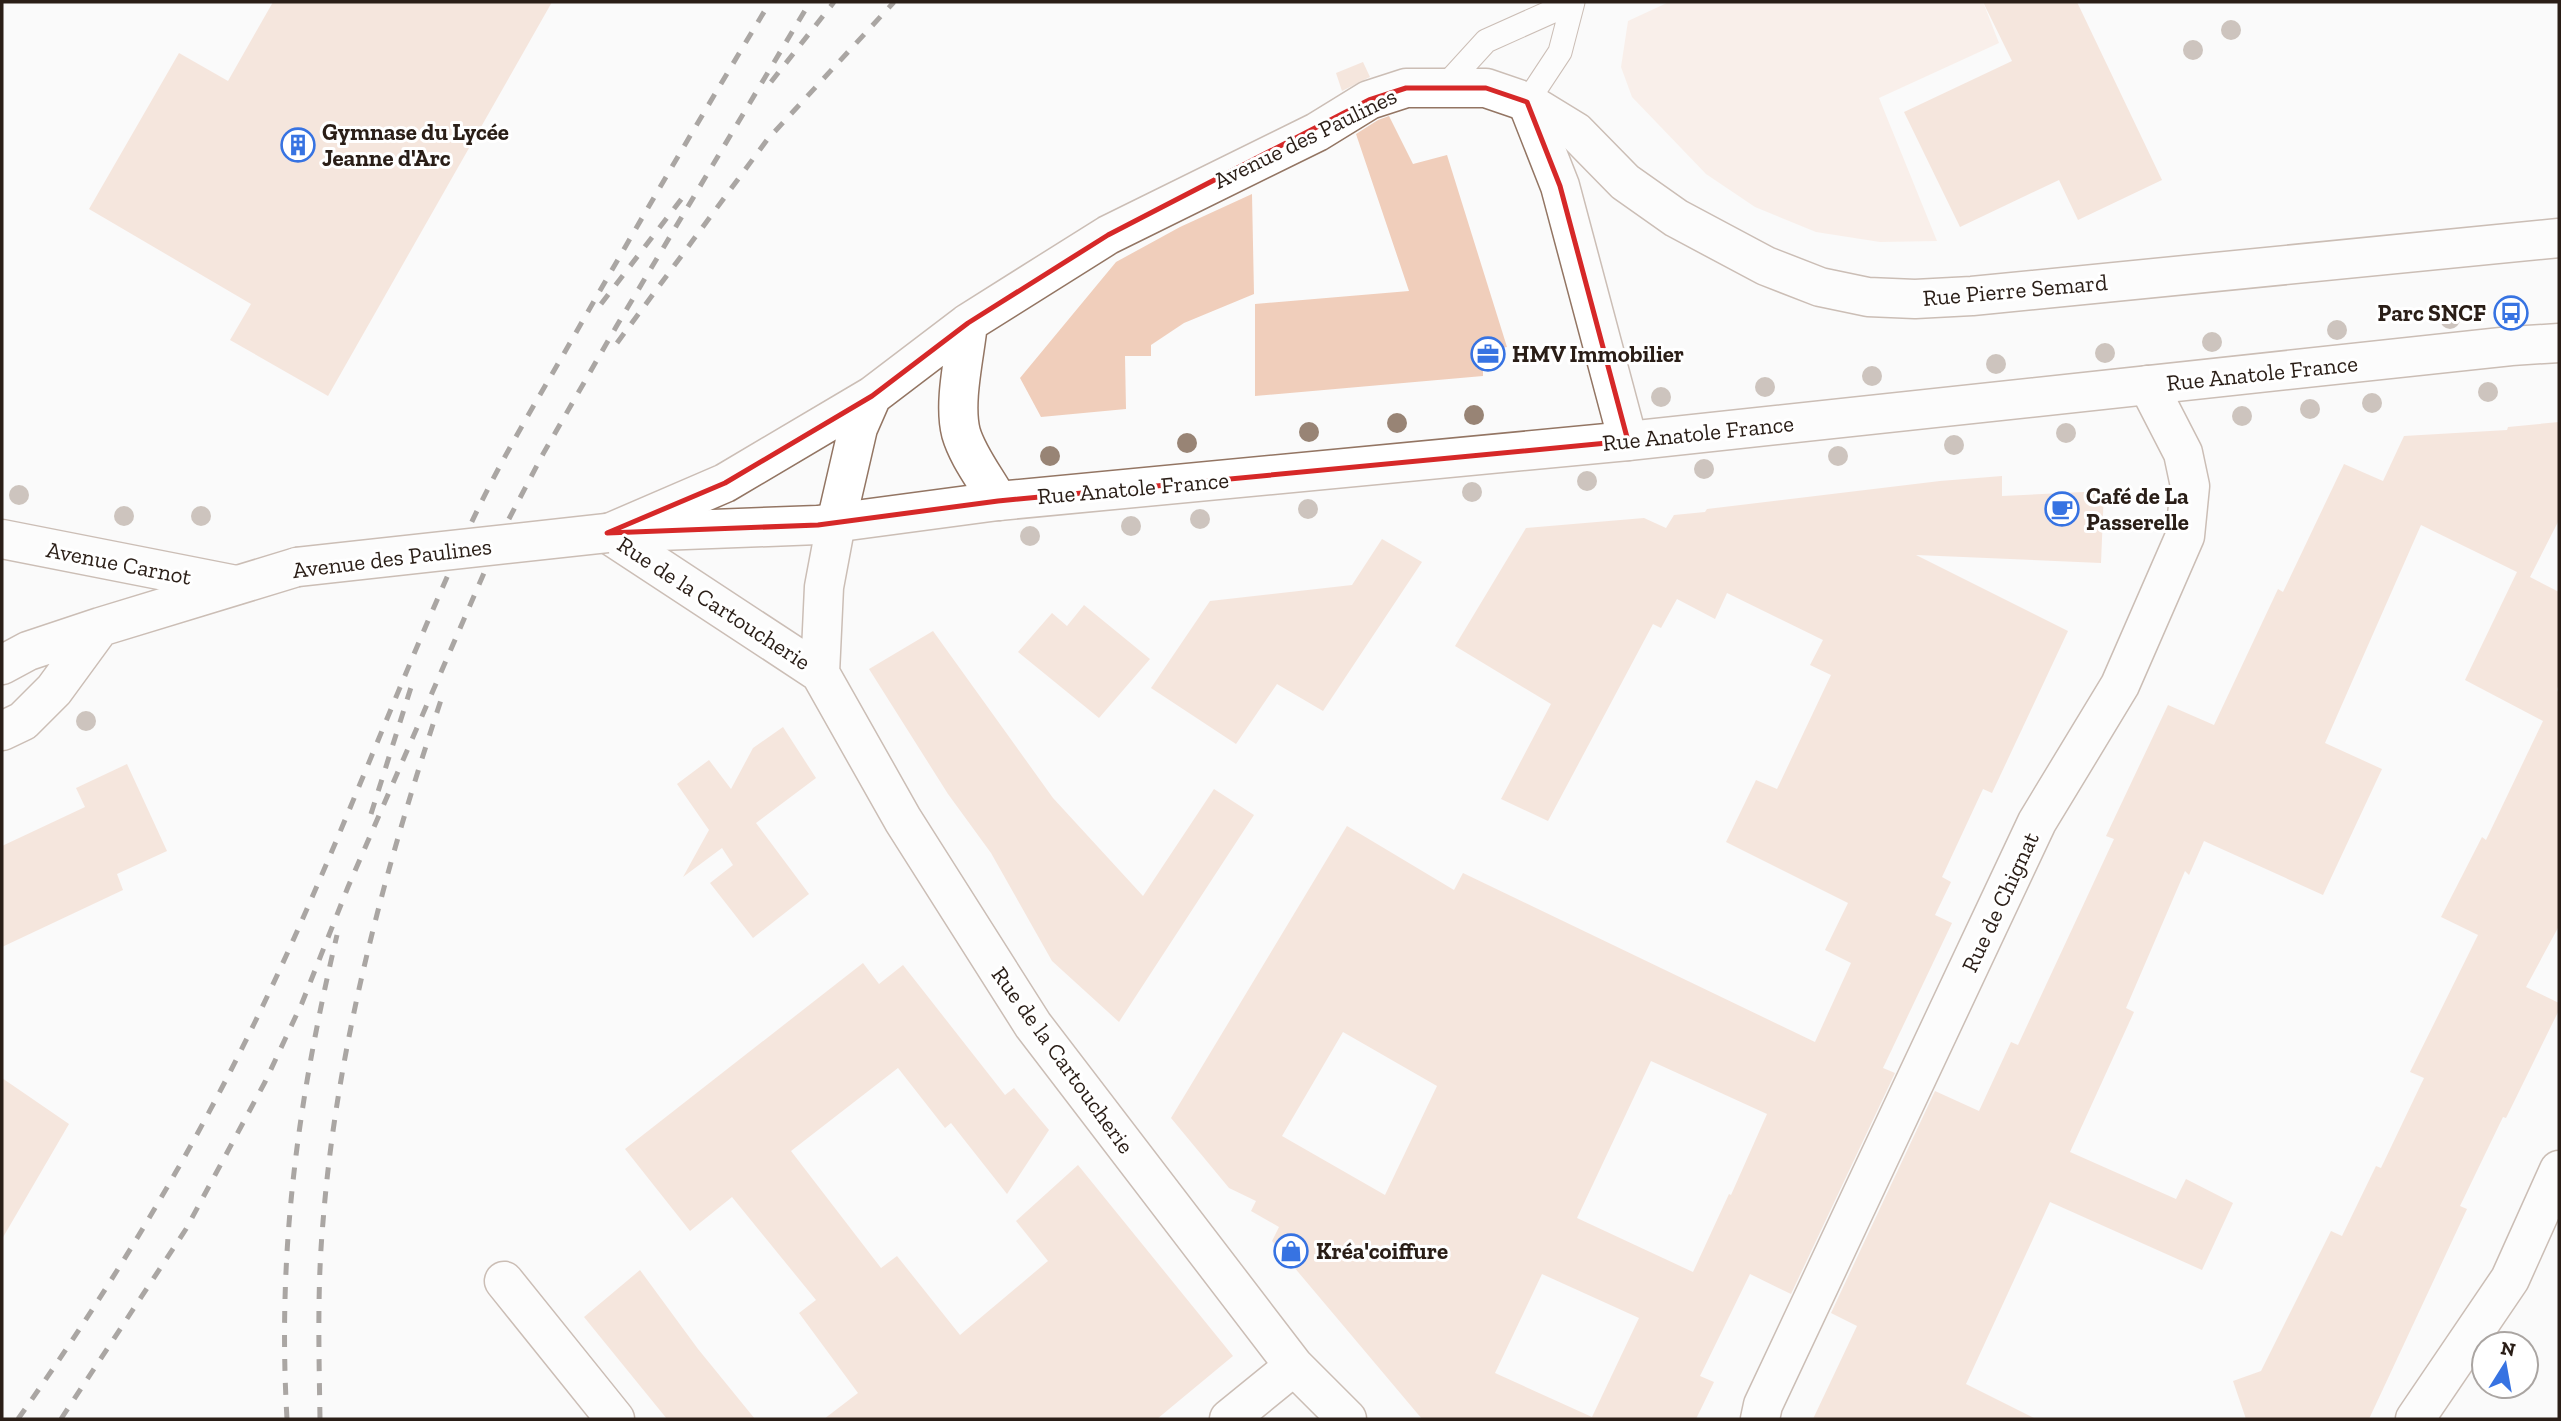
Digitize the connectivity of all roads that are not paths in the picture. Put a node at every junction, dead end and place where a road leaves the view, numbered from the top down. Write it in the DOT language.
graph roads {
  1 [pos="1573,2"];
  2 [pos="1445,86"];
  3 [pos="1527,102"];
  4 [pos="2559,238"];
  5 [pos="968,323"];
  6 [pos="2559,343"];
  7 [pos="2148,385"];
  8 [pos="872,396"];
  9 [pos="1628,441"];
  10 [pos="998,501"];
  11 [pos="836,523"];
  12 [pos="607,533"];
  13 [pos="2,539"];
  14 [pos="236,585"];
  15 [pos="100,627"];
  16 [pos="2,665"];
  17 [pos="820,673"];
  18 [pos="2,731"];
  19 [pos="2559,1170"];
  20 [pos="504,1282"];
  21 [pos="1294,1366"];
  22 [pos="615,1419"];
  23 [pos="1228,1419"];
  24 [pos="1347,1419"];
  25 [pos="1760,1419"];
  26 [pos="2415,1419"];
  1 -- 2 [label="lane"];
  1 -- 3 [label="lane"];
  2 -- 3 [label="main road, Avenue des Paulines"];
  2 -- 5 [label="main road, Avenue des Paulines"];
  3 -- 4 [label="main road, Rue Pierre Semard"];
  3 -- 9 [label="main road"];
  5 -- 8 [label="main road, Avenue des Paulines"];
  5 -- 10 [label="main road"];
  6 -- 7 [label="main road, Rue Anatole France"];
  7 -- 9 [label="main road, Rue Anatole France"];
  7 -- 25 [label="main road, Rue de Chignat"];
  8 -- 11 [label="main road, Avenue des Paulines"];
  8 -- 12 [label="main road, Avenue des Paulines"];
  9 -- 10 [label="main road, Rue Anatole France"];
  10 -- 11 [label="main road, Rue Anatole France"];
  11 -- 12 [label="main road, Avenue des Paulines"];
  11 -- 17 [label="main road, Rue de la Cartoucherie"];
  12 -- 14 [label="main road, Avenue des Paulines, bridge"];
  12 -- 17 [label="main road, Rue de la Cartoucherie"];
  13 -- 14 [label="main road, Avenue Carnot"];
  14 -- 15 [label="main road, Avenue des Paulines"];
  15 -- 16 [label="main road, Avenue des Paulines"];
  15 -- 18 [label="main road"];
  17 -- 21 [label="main road, Rue de la Cartoucherie"];
  19 -- 26 [label="main road"];
  20 -- 22 [label="main road"];
  21 -- 23 [label="main road"];
  21 -- 24 [label="main road, Rue de la Cartoucherie"];
}
